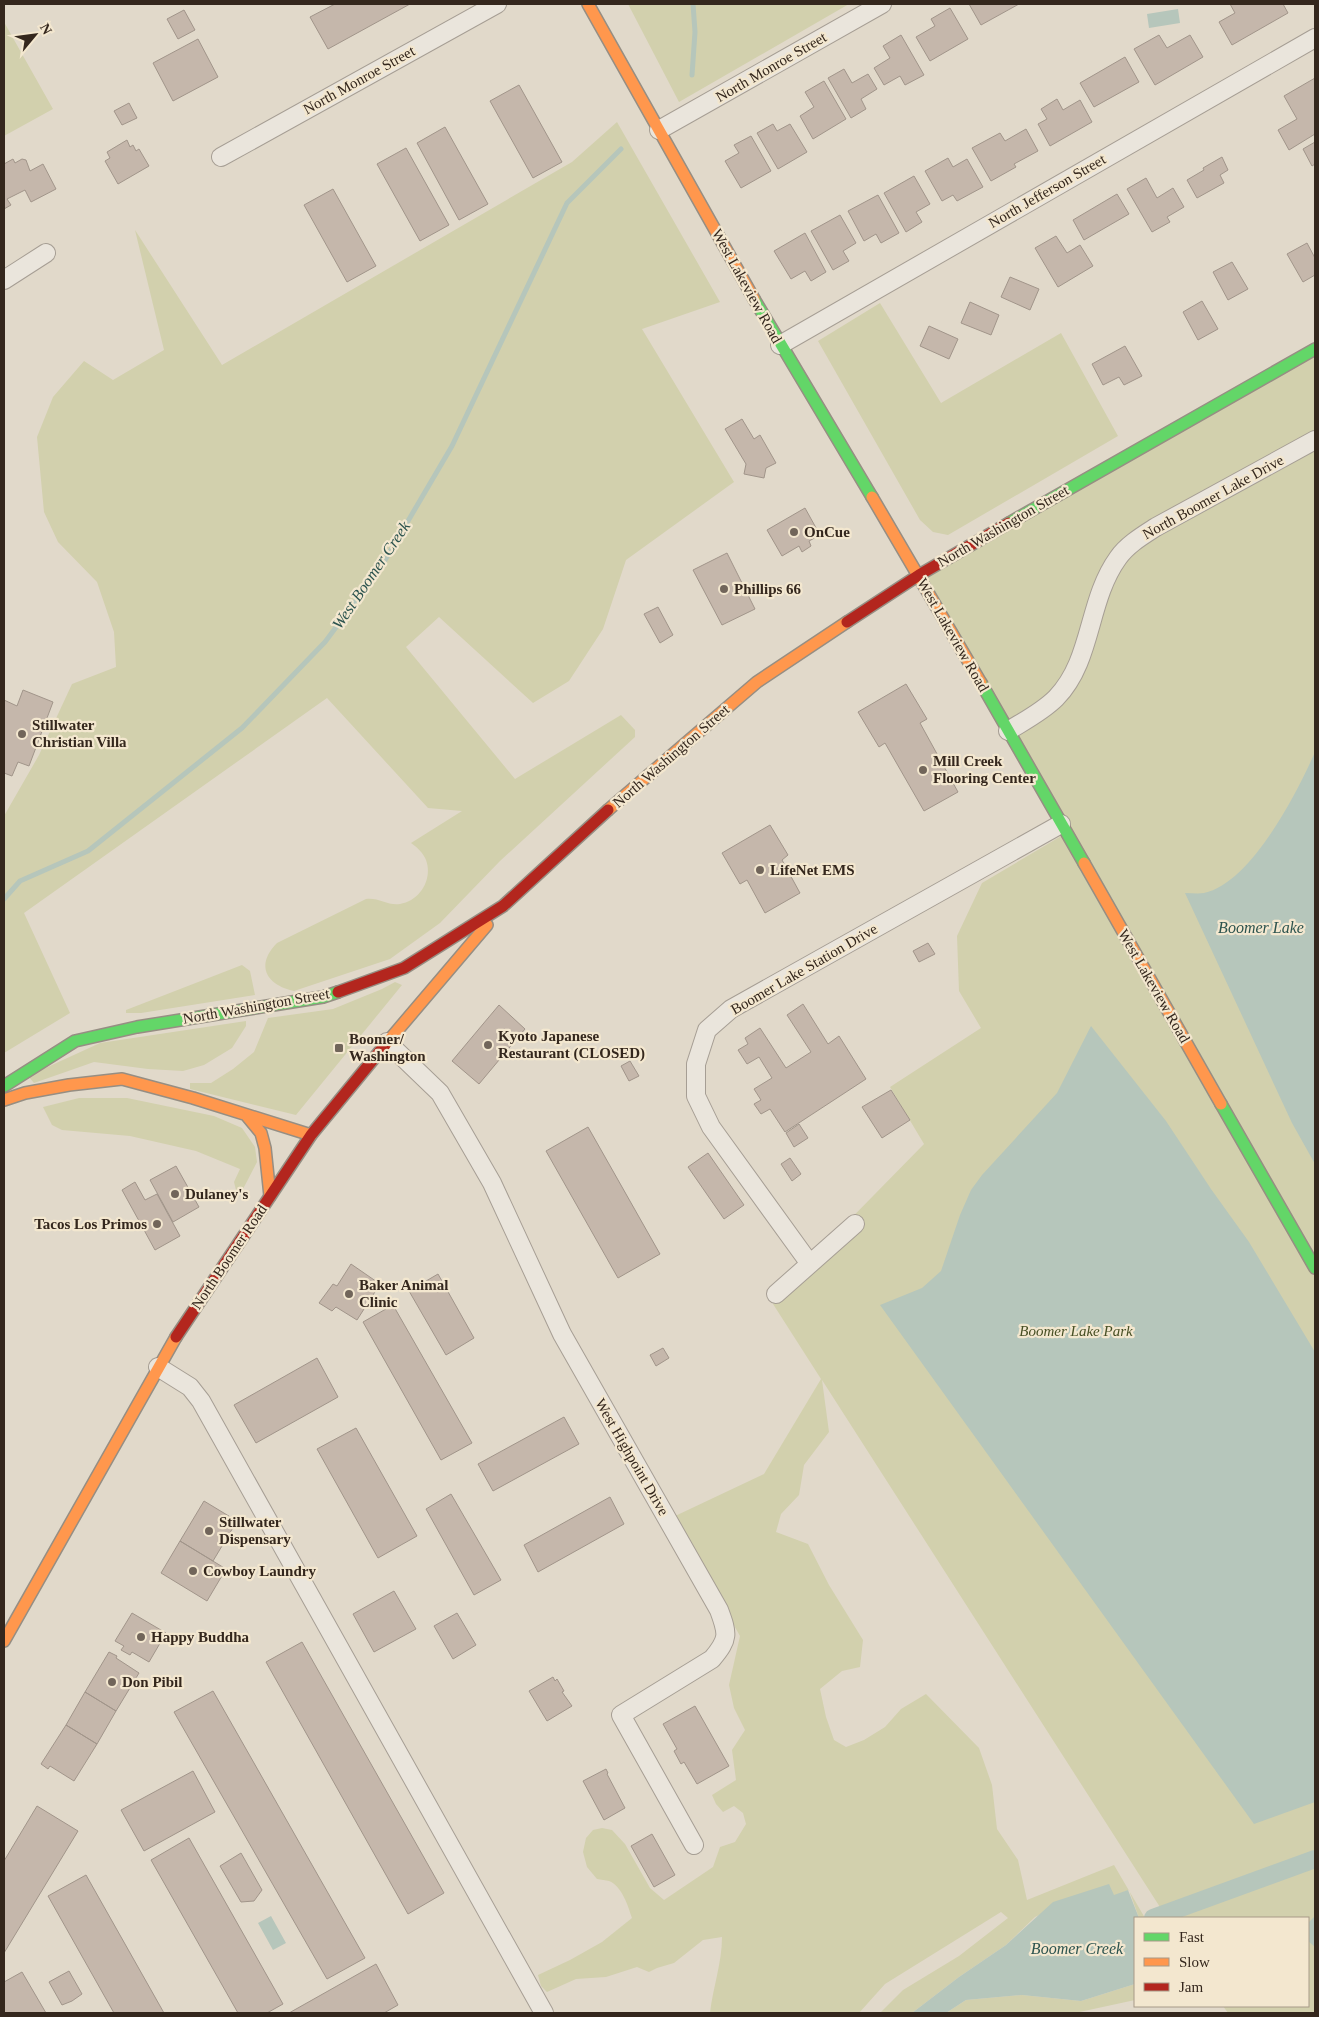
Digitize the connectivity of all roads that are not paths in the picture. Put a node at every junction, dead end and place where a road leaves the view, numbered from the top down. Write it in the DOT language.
graph roads {
  1 [pos="497,4"];
  2 [pos="588,4"];
  3 [pos="882,4"];
  4 [pos="1315,38"];
  5 [pos="659,130"];
  6 [pos="221,157"];
  7 [pos="46,252"];
  8 [pos="4,280"];
  9 [pos="780,345"];
  10 [pos="1315,349"];
  11 [pos="1315,440"];
  12 [pos="919,575"];
  13 [pos="1008,730"];
  14 [pos="1061,824"];
  15 [pos="503,906"];
  16 [pos="387,1042"];
  17 [pos="4,1086"];
  18 [pos="4,1100"];
  19 [pos="247,1116"];
  20 [pos="311,1135"];
  21 [pos="270,1196"];
  22 [pos="855,1224"];
  23 [pos="810,1264"];
  24 [pos="1315,1268"];
  25 [pos="776,1294"];
  26 [pos="158,1367"];
  27 [pos="4,1641"];
  28 [pos="694,1845"];
  29 [pos="544,2013"];
  1 -- 6 [label="street, North Monroe Street"];
  2 -- 5 [label="main road, West Lakeview Road"];
  3 -- 5 [label="street, North Monroe Street"];
  4 -- 9 [label="street, North Jefferson Street"];
  5 -- 9 [label="main road, West Lakeview Road"];
  7 -- 8 [label="street"];
  9 -- 12 [label="main road, West Lakeview Road"];
  10 -- 12 [label="main road, North Washington Street"];
  11 -- 13 [label="street, North Boomer Lake Drive"];
  12 -- 13 [label="main road, West Lakeview Road"];
  12 -- 15 [label="main road, North Washington Street"];
  13 -- 14 [label="main road, West Lakeview Road"];
  14 -- 23 [label="street, Boomer Lake Station Drive"];
  14 -- 24 [label="main road, West Lakeview Road"];
  15 -- 16 [label="main road, North Boomer Road"];
  15 -- 17 [label="main road, North Washington Street"];
  16 -- 20 [label="main road, North Boomer Road"];
  16 -- 28 [label="street, West Highpoint Drive"];
  18 -- 19 [label="main road"];
  19 -- 20 [label="main road"];
  19 -- 21 [label="main road"];
  20 -- 21 [label="main road, North Boomer Road"];
  21 -- 26 [label="main road, North Boomer Road"];
  22 -- 23 [label="street"];
  23 -- 25 [label="street"];
  26 -- 27 [label="main road, North Boomer Road"];
  26 -- 29 [label="street"];
}
